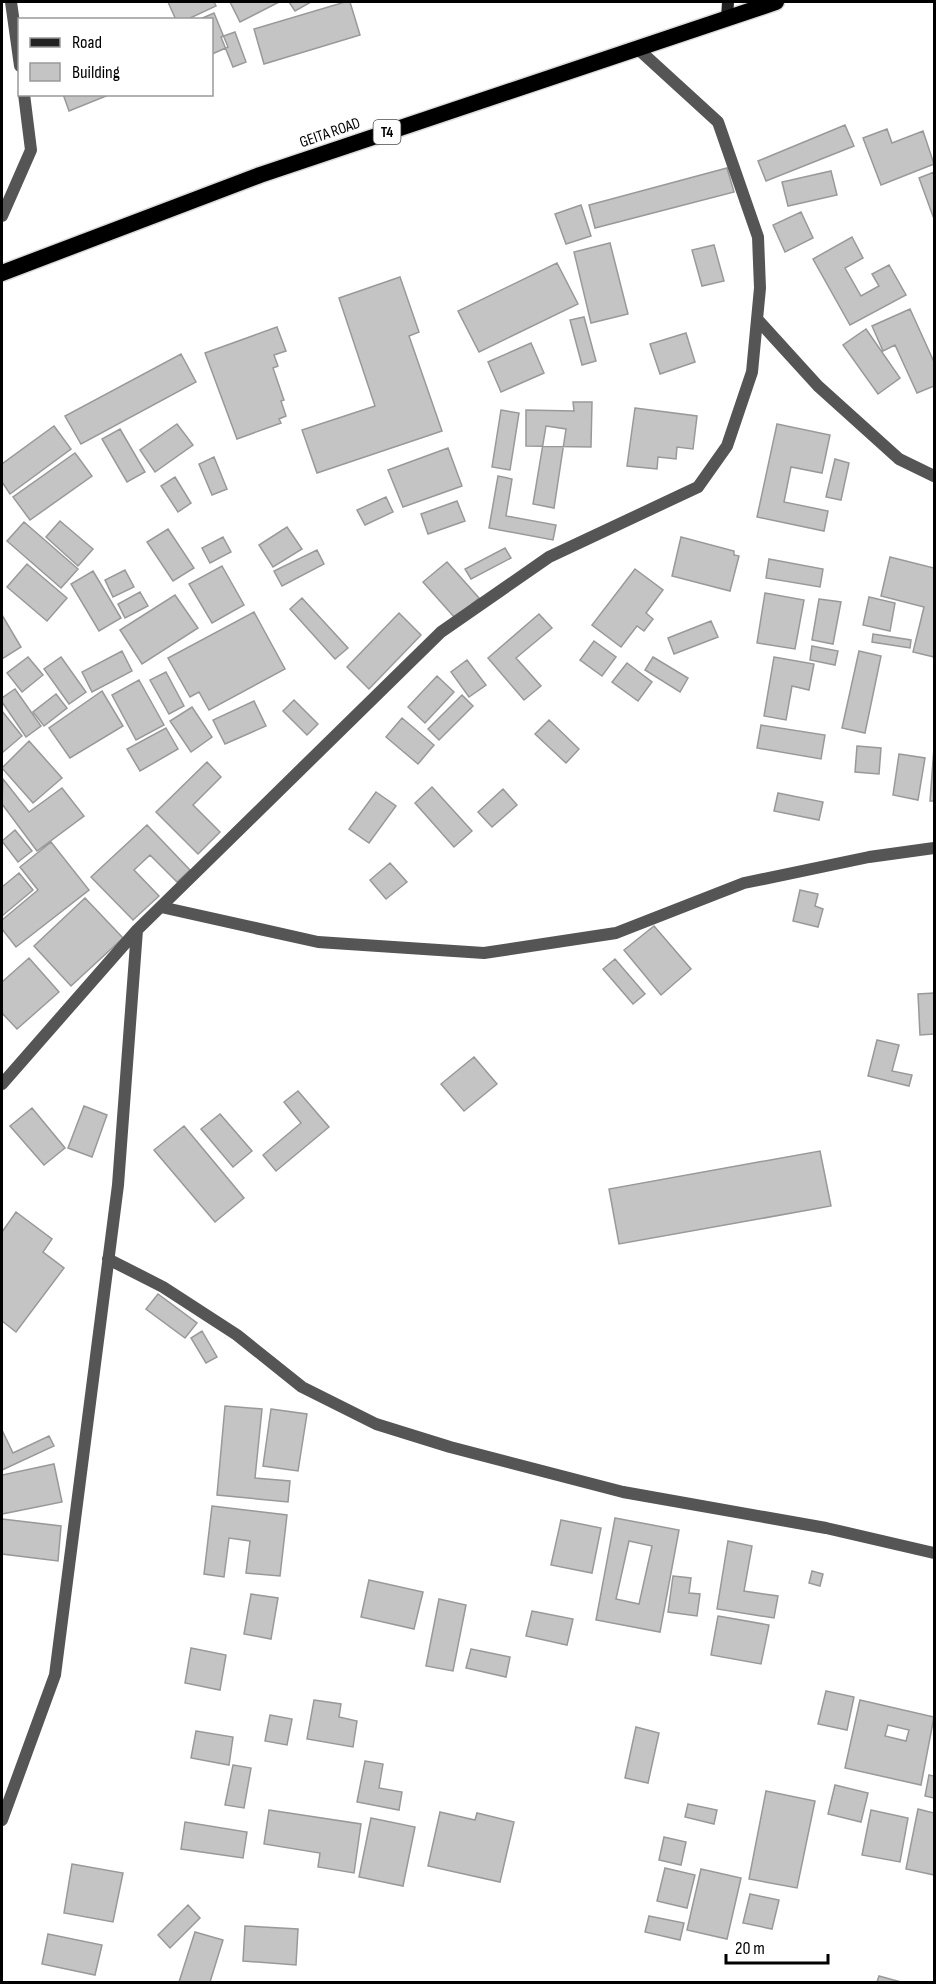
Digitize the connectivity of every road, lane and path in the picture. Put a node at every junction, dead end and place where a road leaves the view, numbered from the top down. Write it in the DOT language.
graph roads {
  1 [pos="11,2"];
  2 [pos="776,2"];
  3 [pos="728,10"];
  4 [pos="637,48"];
  5 [pos="18,52"];
  6 [pos="24,96"];
  7 [pos="2,216"];
  8 [pos="2,273"];
  9 [pos="757,319"];
  10 [pos="934,476"];
  11 [pos="934,848"];
  12 [pos="161,907"];
  13 [pos="137,930"];
  14 [pos="2,1084"];
  15 [pos="108,1259"];
  16 [pos="934,1553"];
  17 [pos="2,1820"];
  1 -- 5 [label="street"];
  2 -- 3 [label="highway, GEITA ROAD / T4"];
  3 -- 4 [label="highway, GEITA ROAD / T4"];
  4 -- 8 [label="highway, GEITA ROAD / T4"];
  4 -- 9 [label="street"];
  6 -- 7 [label="street"];
  9 -- 10 [label="street"];
  9 -- 12 [label="street"];
  11 -- 12 [label="street"];
  12 -- 13 [label="street"];
  13 -- 14 [label="street"];
  13 -- 15 [label="street"];
  15 -- 16 [label="street"];
  15 -- 17 [label="street"];
}
